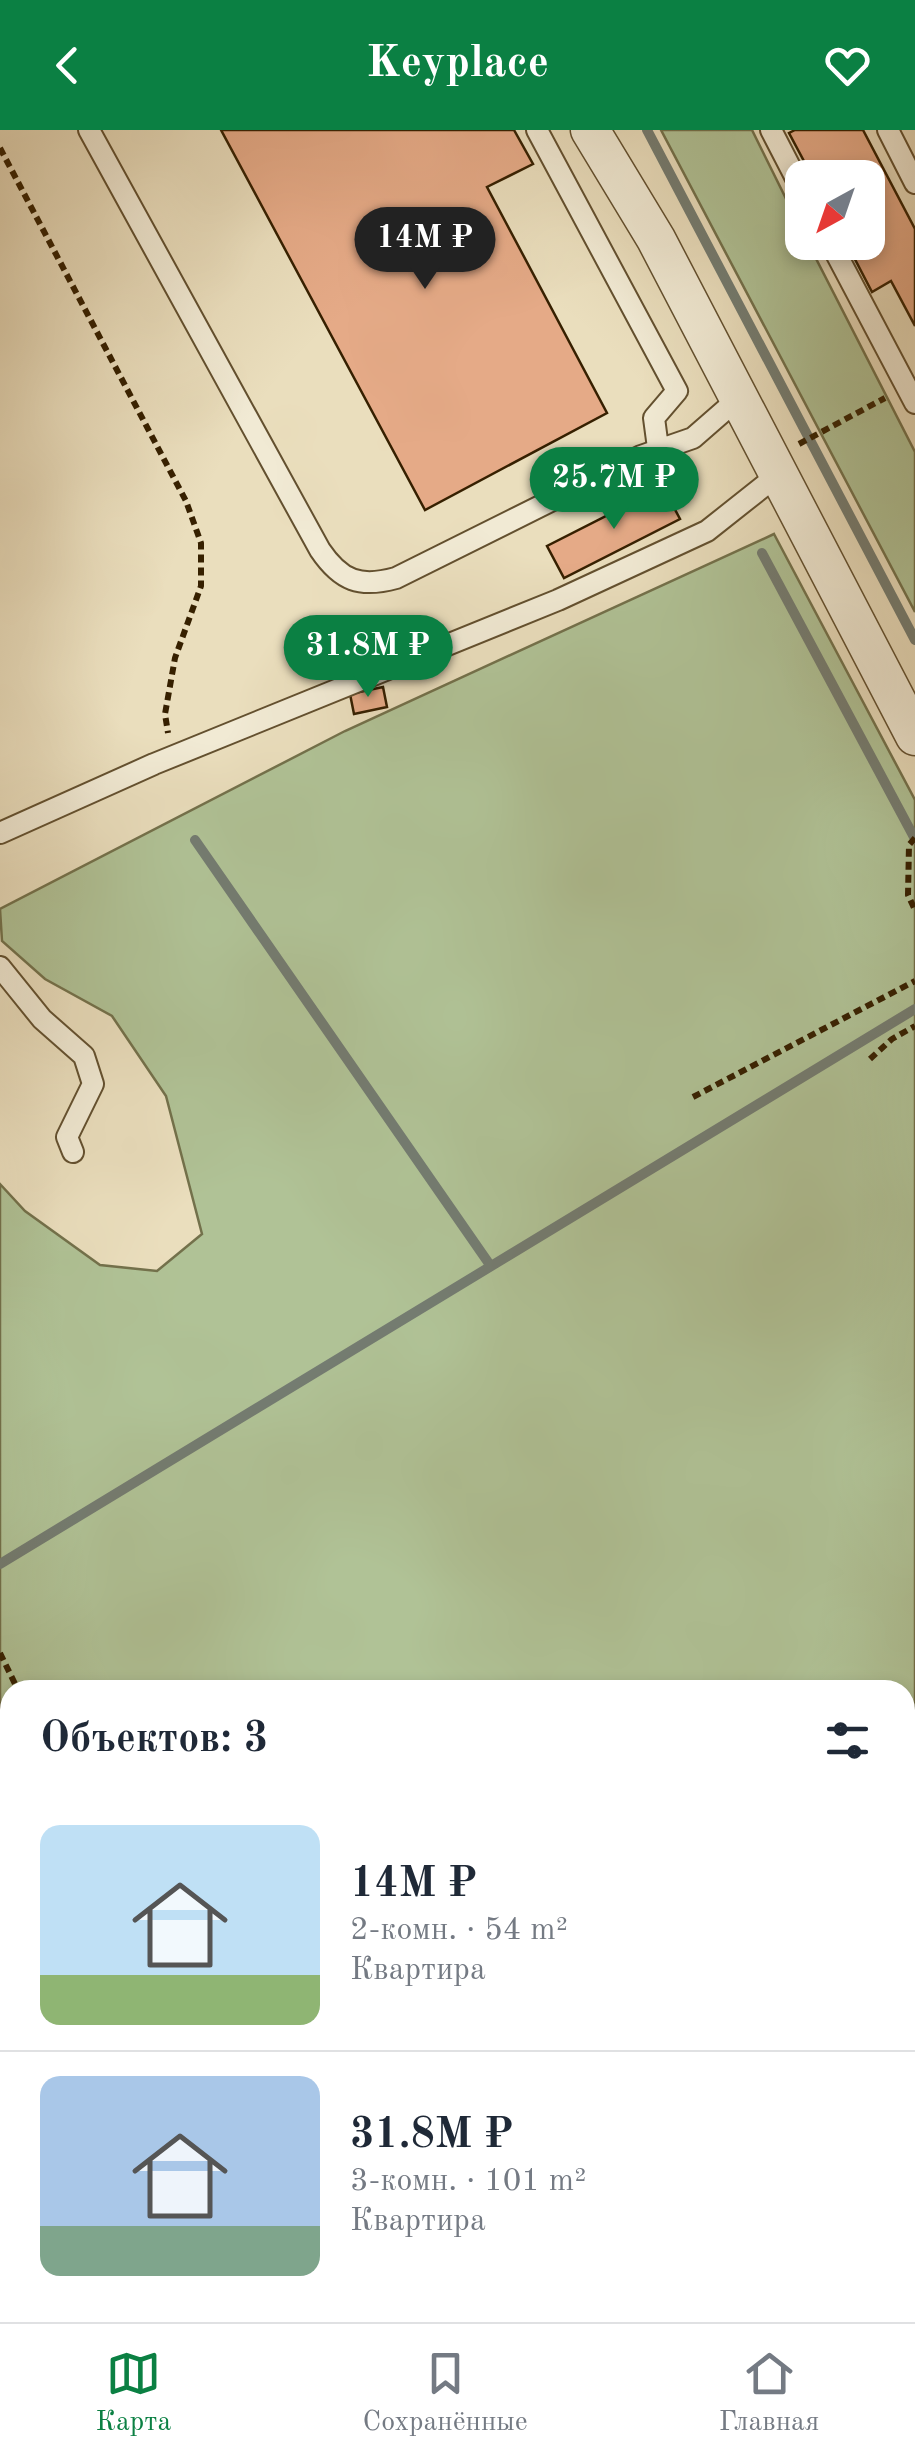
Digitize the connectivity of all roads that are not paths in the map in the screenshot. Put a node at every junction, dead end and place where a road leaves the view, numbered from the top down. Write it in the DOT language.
graph roads {
  1 [pos="90,130"];
  2 [pos="537,130"];
  3 [pos="590,130"];
  4 [pos="771,130"];
  5 [pos="888,130"];
  6 [pos="786,160"];
  7 [pos="915,183"];
  8 [pos="839,260"];
  9 [pos="910,395"];
  10 [pos="740,397"];
  11 [pos="658,448"];
  12 [pos="787,460"];
  13 [pos="915,736"];
  14 [pos="0,833"];
  15 [pos="0,967"];
  16 [pos="73,1152"];
  1 -- 11 [label="lane"];
  2 -- 11 [label="lane"];
  3 -- 10 [label="street"];
  4 -- 6 [label="lane"];
  5 -- 7 [label="lane"];
  8 -- 9 [label="lane"];
  10 -- 11 [label="lane"];
  10 -- 12 [label="street"];
  12 -- 13 [label="street"];
  12 -- 14 [label="lane"];
  15 -- 16 [label="lane"];
}
